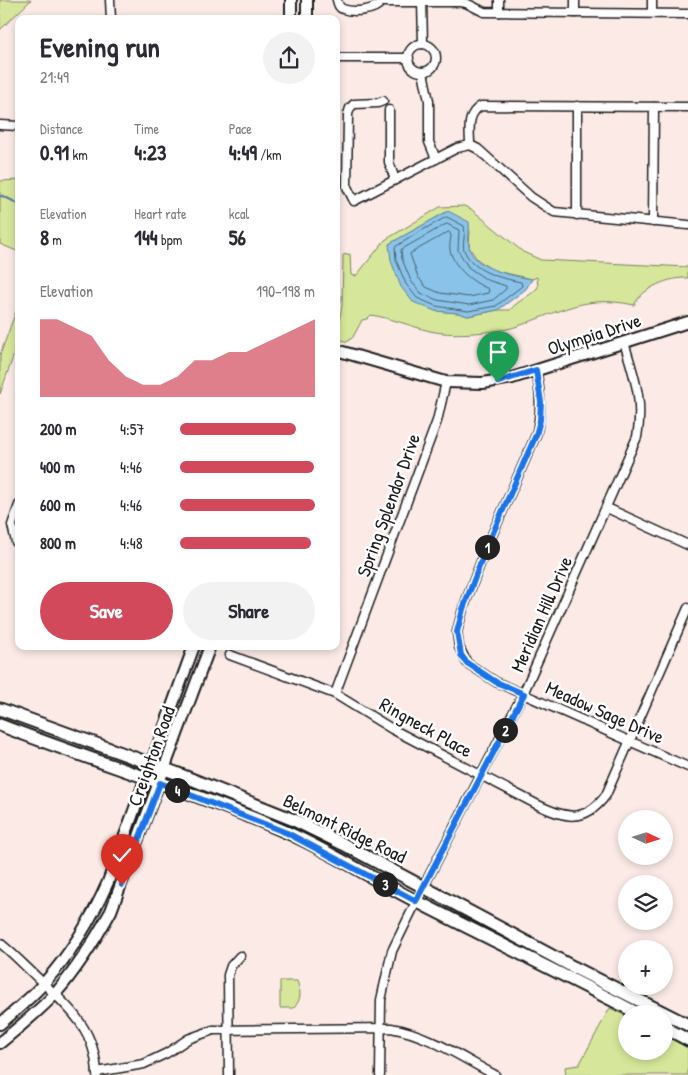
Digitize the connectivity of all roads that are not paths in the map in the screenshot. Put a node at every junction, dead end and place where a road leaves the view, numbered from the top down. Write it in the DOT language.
graph roads {
  1 [pos="110,0"];
  2 [pos="291,0"];
  3 [pos="307,0"];
  4 [pos="337,0"];
  5 [pos="499,0"];
  6 [pos="575,0"];
  7 [pos="652,0"];
  8 [pos="422,1"];
  9 [pos="499,12"];
  10 [pos="575,13"];
  11 [pos="652,13"];
  12 [pos="688,14"];
  13 [pos="111,15"];
  14 [pos="291,15"];
  15 [pos="306,15"];
  16 [pos="423,44"];
  17 [pos="340,58"];
  18 [pos="409,58"];
  19 [pos="422,72"];
  20 [pos="384,101"];
  21 [pos="577,106"];
  22 [pos="654,107"];
  23 [pos="688,107"];
  24 [pos="390,110"];
  25 [pos="0,124"];
  26 [pos="15,126"];
  27 [pos="470,145"];
  28 [pos="436,159"];
  29 [pos="395,180"];
  30 [pos="577,215"];
  31 [pos="654,222"];
  32 [pos="688,226"];
  33 [pos="688,322"];
  34 [pos="624,342"];
  35 [pos="340,351"];
  36 [pos="536,370"];
  37 [pos="446,382"];
  38 [pos="606,508"];
  39 [pos="15,516"];
  40 [pos="15,538"];
  41 [pos="688,545"];
  42 [pos="688,608"];
  43 [pos="193,650"];
  44 [pos="209,650"];
  45 [pos="230,656"];
  46 [pos="335,694"];
  47 [pos="524,694"];
  48 [pos="0,709"];
  49 [pos="0,725"];
  50 [pos="630,742"];
  51 [pos="151,764"];
  52 [pos="688,767"];
  53 [pos="165,769"];
  54 [pos="482,776"];
  55 [pos="146,778"];
  56 [pos="160,783"];
  57 [pos="423,887"];
  58 [pos="416,901"];
  59 [pos="0,943"];
  60 [pos="240,956"];
  61 [pos="44,984"];
  62 [pos="55,994"];
  63 [pos="622,1005"];
  64 [pos="0,1024"];
  65 [pos="688,1025"];
  66 [pos="229,1029"];
  67 [pos="380,1029"];
  68 [pos="673,1032"];
  69 [pos="688,1040"];
  70 [pos="0,1043"];
  71 [pos="97,1073"];
  72 [pos="228,1075"];
  73 [pos="380,1075"];
  74 [pos="495,1075"];
  1 -- 13 [label="street"];
  2 -- 14 [label="street"];
  3 -- 15 [label="street"];
  4 -- 8 [label="street"];
  5 -- 9 [label="street"];
  6 -- 10 [label="street"];
  7 -- 11 [label="street"];
  8 -- 9 [label="street"];
  8 -- 16 [label="street"];
  9 -- 10 [label="street"];
  10 -- 11 [label="street"];
  11 -- 12 [label="street"];
  16 -- 18 [label="street"];
  16 -- 19 [label="street"];
  17 -- 18 [label="street"];
  18 -- 19 [label="street"];
  19 -- 28 [label="street"];
  20 -- 29 [label="street"];
  21 -- 22 [label="street"];
  21 -- 27 [label="street"];
  21 -- 30 [label="street"];
  22 -- 23 [label="street"];
  22 -- 31 [label="street"];
  24 -- 29 [label="street"];
  25 -- 26 [label="street"];
  27 -- 28 [label="street"];
  27 -- 30 [label="street"];
  28 -- 29 [label="street"];
  30 -- 31 [label="street"];
  31 -- 32 [label="street"];
  33 -- 34 [label="street, Olympia Drive"];
  34 -- 36 [label="street, Olympia Drive"];
  34 -- 38 [label="street, Meridian Hill Drive"];
  35 -- 37 [label="street, Olympia Drive"];
  36 -- 37 [label="street, Olympia Drive"];
  36 -- 47 [label="street, Meadow Sage Drive"];
  37 -- 46 [label="street, Spring Splendor Drive"];
  38 -- 41 [label="street"];
  38 -- 47 [label="street, Meridian Hill Drive"];
  39 -- 40 [label="street"];
  42 -- 50 [label="street, Ringneck Place"];
  43 -- 51 [label="street, Creighton Road"];
  44 -- 53 [label="street, Creighton Road"];
  45 -- 46 [label="street, Ringneck Place"];
  46 -- 54 [label="street, Ringneck Place"];
  47 -- 50 [label="street, Meadow Sage Drive"];
  47 -- 54 [label="street, Meridian Hill Drive"];
  48 -- 51 [label="main road, Belmont Ridge Road"];
  49 -- 55 [label="main road, Belmont Ridge Road"];
  50 -- 52 [label="street, Meadow Sage Drive"];
  50 -- 54 [label="street, Ringneck Place"];
  51 -- 53 [label="main road, Belmont Ridge Road"];
  51 -- 55 [label="street, Creighton Road"];
  53 -- 56 [label="street, Creighton Road"];
  53 -- 57 [label="main road, Belmont Ridge Road"];
  54 -- 57 [label="street, Meridian Hill Drive"];
  55 -- 56 [label="main road, Belmont Ridge Road"];
  55 -- 61 [label="street, Creighton Road"];
  56 -- 58 [label="main road, Belmont Ridge Road"];
  56 -- 62 [label="street, Creighton Road"];
  57 -- 58 [label="street, Meridian Hill Drive"];
  57 -- 65 [label="main road, Belmont Ridge Road"];
  58 -- 63 [label="main road, Belmont Ridge Road"];
  58 -- 67 [label="street, Meridian Hill Drive"];
  59 -- 61 [label="street"];
  60 -- 66 [label="street"];
  61 -- 62 [label="street"];
  61 -- 64 [label="street, Creighton Road"];
  62 -- 70 [label="street, Creighton Road"];
  62 -- 71 [label="street"];
  66 -- 67 [label="street"];
  66 -- 71 [label="street"];
  66 -- 72 [label="street"];
  67 -- 73 [label="street, Meridian Hill Drive"];
  67 -- 74 [label="street"];
  68 -- 69 [label="main road"];
}
